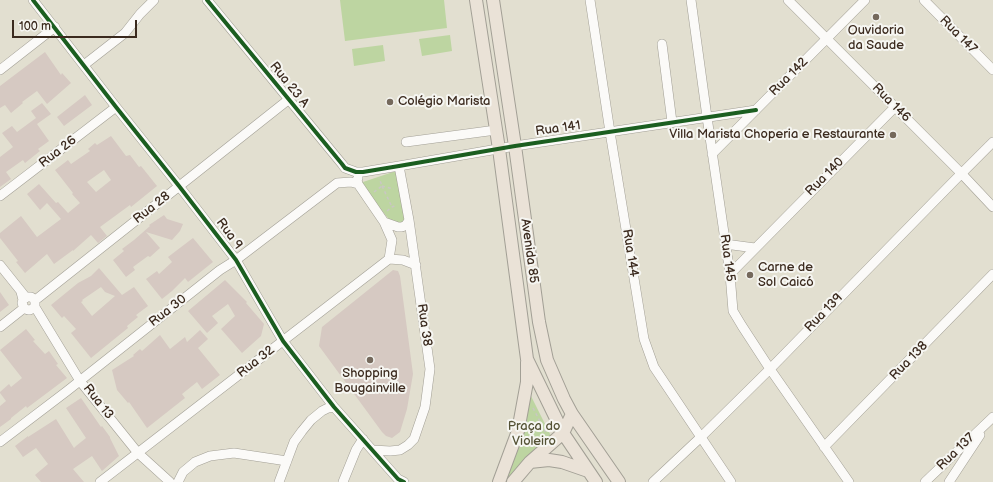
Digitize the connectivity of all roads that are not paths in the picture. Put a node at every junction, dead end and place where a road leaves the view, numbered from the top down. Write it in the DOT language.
graph roads {
  1 [pos="33,0"];
  2 [pos="154,0"];
  3 [pos="207,0"];
  4 [pos="476,0"];
  5 [pos="493,0"];
  6 [pos="590,0"];
  7 [pos="691,0"];
  8 [pos="788,0"];
  9 [pos="865,0"];
  10 [pos="924,0"];
  11 [pos="55,27"];
  12 [pos="827,39"];
  13 [pos="662,44"];
  14 [pos="84,65"];
  15 [pos="0,70"];
  16 [pos="993,70"];
  17 [pos="288,100"];
  18 [pos="895,106"];
  19 [pos="116,107"];
  20 [pos="756,110"];
  21 [pos="707,117"];
  22 [pos="672,122"];
  23 [pos="496,130"];
  24 [pos="610,132"];
  25 [pos="406,142"];
  26 [pos="993,142"];
  27 [pos="514,146"];
  28 [pos="499,149"];
  29 [pos="712,154"];
  30 [pos="342,164"];
  31 [pos="399,166"];
  32 [pos="363,172"];
  33 [pos="961,173"];
  34 [pos="337,183"];
  35 [pos="358,184"];
  36 [pos="179,186"];
  37 [pos="0,196"];
  38 [pos="993,207"];
  39 [pos="409,220"];
  40 [pos="384,222"];
  41 [pos="725,244"];
  42 [pos="755,248"];
  43 [pos="390,259"];
  44 [pos="236,260"];
  45 [pos="0,265"];
  46 [pos="416,265"];
  47 [pos="730,274"];
  48 [pos="993,274"];
  49 [pos="29,303"];
  50 [pos="0,327"];
  51 [pos="283,341"];
  52 [pos="527,359"];
  53 [pos="770,368"];
  54 [pos="80,381"];
  55 [pos="334,407"];
  56 [pos="572,414"];
  57 [pos="990,419"];
  58 [pos="563,433"];
  59 [pos="701,437"];
  60 [pos="363,439"];
  61 [pos="0,442"];
  62 [pos="824,447"];
  63 [pos="373,450"];
  64 [pos="138,454"];
  65 [pos="287,461"];
  66 [pos="530,462"];
  67 [pos="588,471"];
  68 [pos="400,481"];
  69 [pos="100,482"];
  70 [pos="170,482"];
  71 [pos="178,482"];
  72 [pos="279,482"];
  73 [pos="343,482"];
  74 [pos="499,482"];
  75 [pos="513,482"];
  76 [pos="596,482"];
  77 [pos="619,482"];
  78 [pos="653,482"];
  79 [pos="731,482"];
  80 [pos="849,482"];
  81 [pos="925,482"];
  82 [pos="949,482"];
  1 -- 11 [label="street, Rua 9"];
  2 -- 14 [label="street"];
  3 -- 17 [label="street, Rua 23 A"];
  4 -- 23 [label="main road, Avenida 85"];
  5 -- 27 [label="main road, Avenida 85"];
  6 -- 24 [label="street, Rua 144"];
  7 -- 21 [label="street, Rua 145"];
  8 -- 12 [label="street, Rua 146"];
  9 -- 12 [label="street, Rua 142"];
  10 -- 16 [label="street, Rua 147"];
  11 -- 14 [label="street, Rua 9"];
  11 -- 15 [label="street"];
  12 -- 18 [label="street, Rua 146"];
  12 -- 20 [label="street, Rua 142"];
  13 -- 22 [label="street"];
  14 -- 19 [label="street, Rua 9"];
  17 -- 30 [label="street, Rua 23 A"];
  17 -- 36 [label="street, Rua 28"];
  18 -- 33 [label="street, Rua 146"];
  18 -- 42 [label="street, Rua 140"];
  19 -- 36 [label="street, Rua 9"];
  19 -- 37 [label="street, Rua 26"];
  20 -- 21 [label="street, Rua 141"];
  20 -- 29 [label="street, Rua 142"];
  21 -- 22 [label="street, Rua 141"];
  21 -- 29 [label="street, Rua 145"];
  22 -- 24 [label="street, Rua 141"];
  23 -- 25 [label="street"];
  23 -- 28 [label="main road, Avenida 85"];
  24 -- 27 [label="street, Rua 141"];
  24 -- 59 [label="street, Rua 144"];
  26 -- 33 [label="street, Rua 139"];
  27 -- 28 [label="street, Rua 141"];
  27 -- 56 [label="main road, Avenida 85"];
  28 -- 31 [label="street, Rua 141"];
  28 -- 52 [label="main road, Avenida 85"];
  29 -- 41 [label="street, Rua 145"];
  30 -- 32 [label="street, Rua 23 A"];
  30 -- 34 [label="street"];
  31 -- 32 [label="street, Rua 141"];
  31 -- 39 [label="street, Rua 38"];
  32 -- 35 [label="street"];
  33 -- 38 [label="street, Rua 146"];
  33 -- 53 [label="street, Rua 139"];
  34 -- 35 [label="street"];
  34 -- 44 [label="street, Rua 30"];
  35 -- 40 [label="street"];
  36 -- 44 [label="street, Rua 9"];
  36 -- 49 [label="street, Rua 28"];
  39 -- 40 [label="street"];
  39 -- 46 [label="street, Rua 38"];
  40 -- 43 [label="street"];
  41 -- 42 [label="street"];
  41 -- 47 [label="street, Rua 145"];
  42 -- 47 [label="street, Rua 140"];
  43 -- 46 [label="street"];
  43 -- 51 [label="street, Rua 32"];
  44 -- 51 [label="street, Rua 9"];
  44 -- 54 [label="street, Rua 30"];
  45 -- 49 [label="street, Rua 13"];
  46 -- 63 [label="street, Rua 38"];
  47 -- 53 [label="street, Rua 145"];
  48 -- 62 [label="street, Rua 138"];
  49 -- 50 [label="street, Rua 28"];
  49 -- 54 [label="street, Rua 13"];
  51 -- 55 [label="street, Rua 9"];
  51 -- 64 [label="street, Rua 32"];
  52 -- 58 [label="main road, Avenida 85"];
  52 -- 74 [label="main road"];
  53 -- 59 [label="street, Rua 139"];
  53 -- 62 [label="street, Rua 145"];
  54 -- 61 [label="street, Rua 30"];
  54 -- 64 [label="street, Rua 13"];
  55 -- 60 [label="street, Rua 9"];
  55 -- 65 [label="street"];
  56 -- 58 [label="main road"];
  56 -- 77 [label="main road, Avenida 85"];
  57 -- 81 [label="street, Rua 137"];
  57 -- 82 [label="street, Rua 137"];
  58 -- 66 [label="main road"];
  58 -- 67 [label="main road, Avenida 85"];
  59 -- 78 [label="street, Rua 139"];
  59 -- 79 [label="street, Rua 144"];
  60 -- 63 [label="street, Rua 9"];
  60 -- 73 [label="street"];
  62 -- 80 [label="street, Rua 145"];
  63 -- 68 [label="street, Rua 9"];
  64 -- 69 [label="street, Rua 32"];
  64 -- 70 [label="street, Rua 13"];
  65 -- 71 [label="street"];
  65 -- 72 [label="street"];
  66 -- 67 [label="main road"];
  66 -- 75 [label="main road"];
  67 -- 76 [label="main road, Avenida 85"];
}
